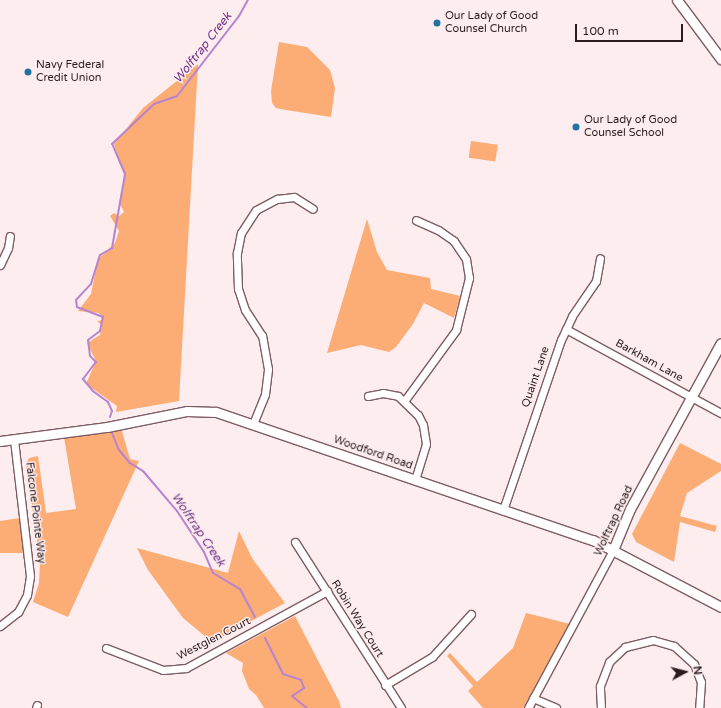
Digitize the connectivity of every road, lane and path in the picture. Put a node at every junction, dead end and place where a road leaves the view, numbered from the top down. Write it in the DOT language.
graph roads {
  1 [pos="677,0"];
  2 [pos="721,59"];
  3 [pos="313,209"];
  4 [pos="416,220"];
  5 [pos="10,236"];
  6 [pos="600,258"];
  7 [pos="0,264"];
  8 [pos="566,329"];
  9 [pos="721,343"];
  10 [pos="368,396"];
  11 [pos="693,398"];
  12 [pos="405,400"];
  13 [pos="721,413"];
  14 [pos="253,424"];
  15 [pos="14,439"];
  16 [pos="0,441"];
  17 [pos="415,480"];
  18 [pos="503,510"];
  19 [pos="294,542"];
  20 [pos="613,550"];
  21 [pos="326,590"];
  22 [pos="721,607"];
  23 [pos="471,614"];
  24 [pos="0,626"];
  25 [pos="106,648"];
  26 [pos="384,685"];
  27 [pos="533,698"];
  28 [pos="401,708"];
  29 [pos="528,708"];
  30 [pos="556,708"];
  31 [pos="601,708"];
  32 [pos="699,708"];
  1 -- 2 [label="street"];
  3 -- 14 [label="street"];
  4 -- 12 [label="street"];
  5 -- 7 [label="street"];
  6 -- 8 [label="street, Quaint Lane"];
  8 -- 11 [label="street, Barkham Lane"];
  8 -- 18 [label="street, Quaint Lane"];
  9 -- 11 [label="street, Wolftrap Road"];
  10 -- 12 [label="street"];
  11 -- 13 [label="street, Barkham Lane"];
  11 -- 20 [label="street, Wolftrap Road"];
  12 -- 17 [label="street"];
  14 -- 15 [label="street, Woodford Road"];
  14 -- 17 [label="street, Woodford Road"];
  15 -- 16 [label="street, Woodford Road"];
  15 -- 24 [label="street, Falcone Pointe Way"];
  17 -- 18 [label="street, Woodford Road"];
  18 -- 20 [label="street, Woodford Road"];
  19 -- 21 [label="street, Robin Way Court"];
  20 -- 22 [label="street, Woodford Road"];
  20 -- 27 [label="street, Wolftrap Road"];
  21 -- 25 [label="street, Westglen Court"];
  21 -- 26 [label="street, Robin Way Court"];
  23 -- 26 [label="street"];
  26 -- 28 [label="street, Robin Way Court"];
  27 -- 29 [label="street, Wolftrap Road"];
  27 -- 30 [label="street"];
  31 -- 32 [label="street"];
}
